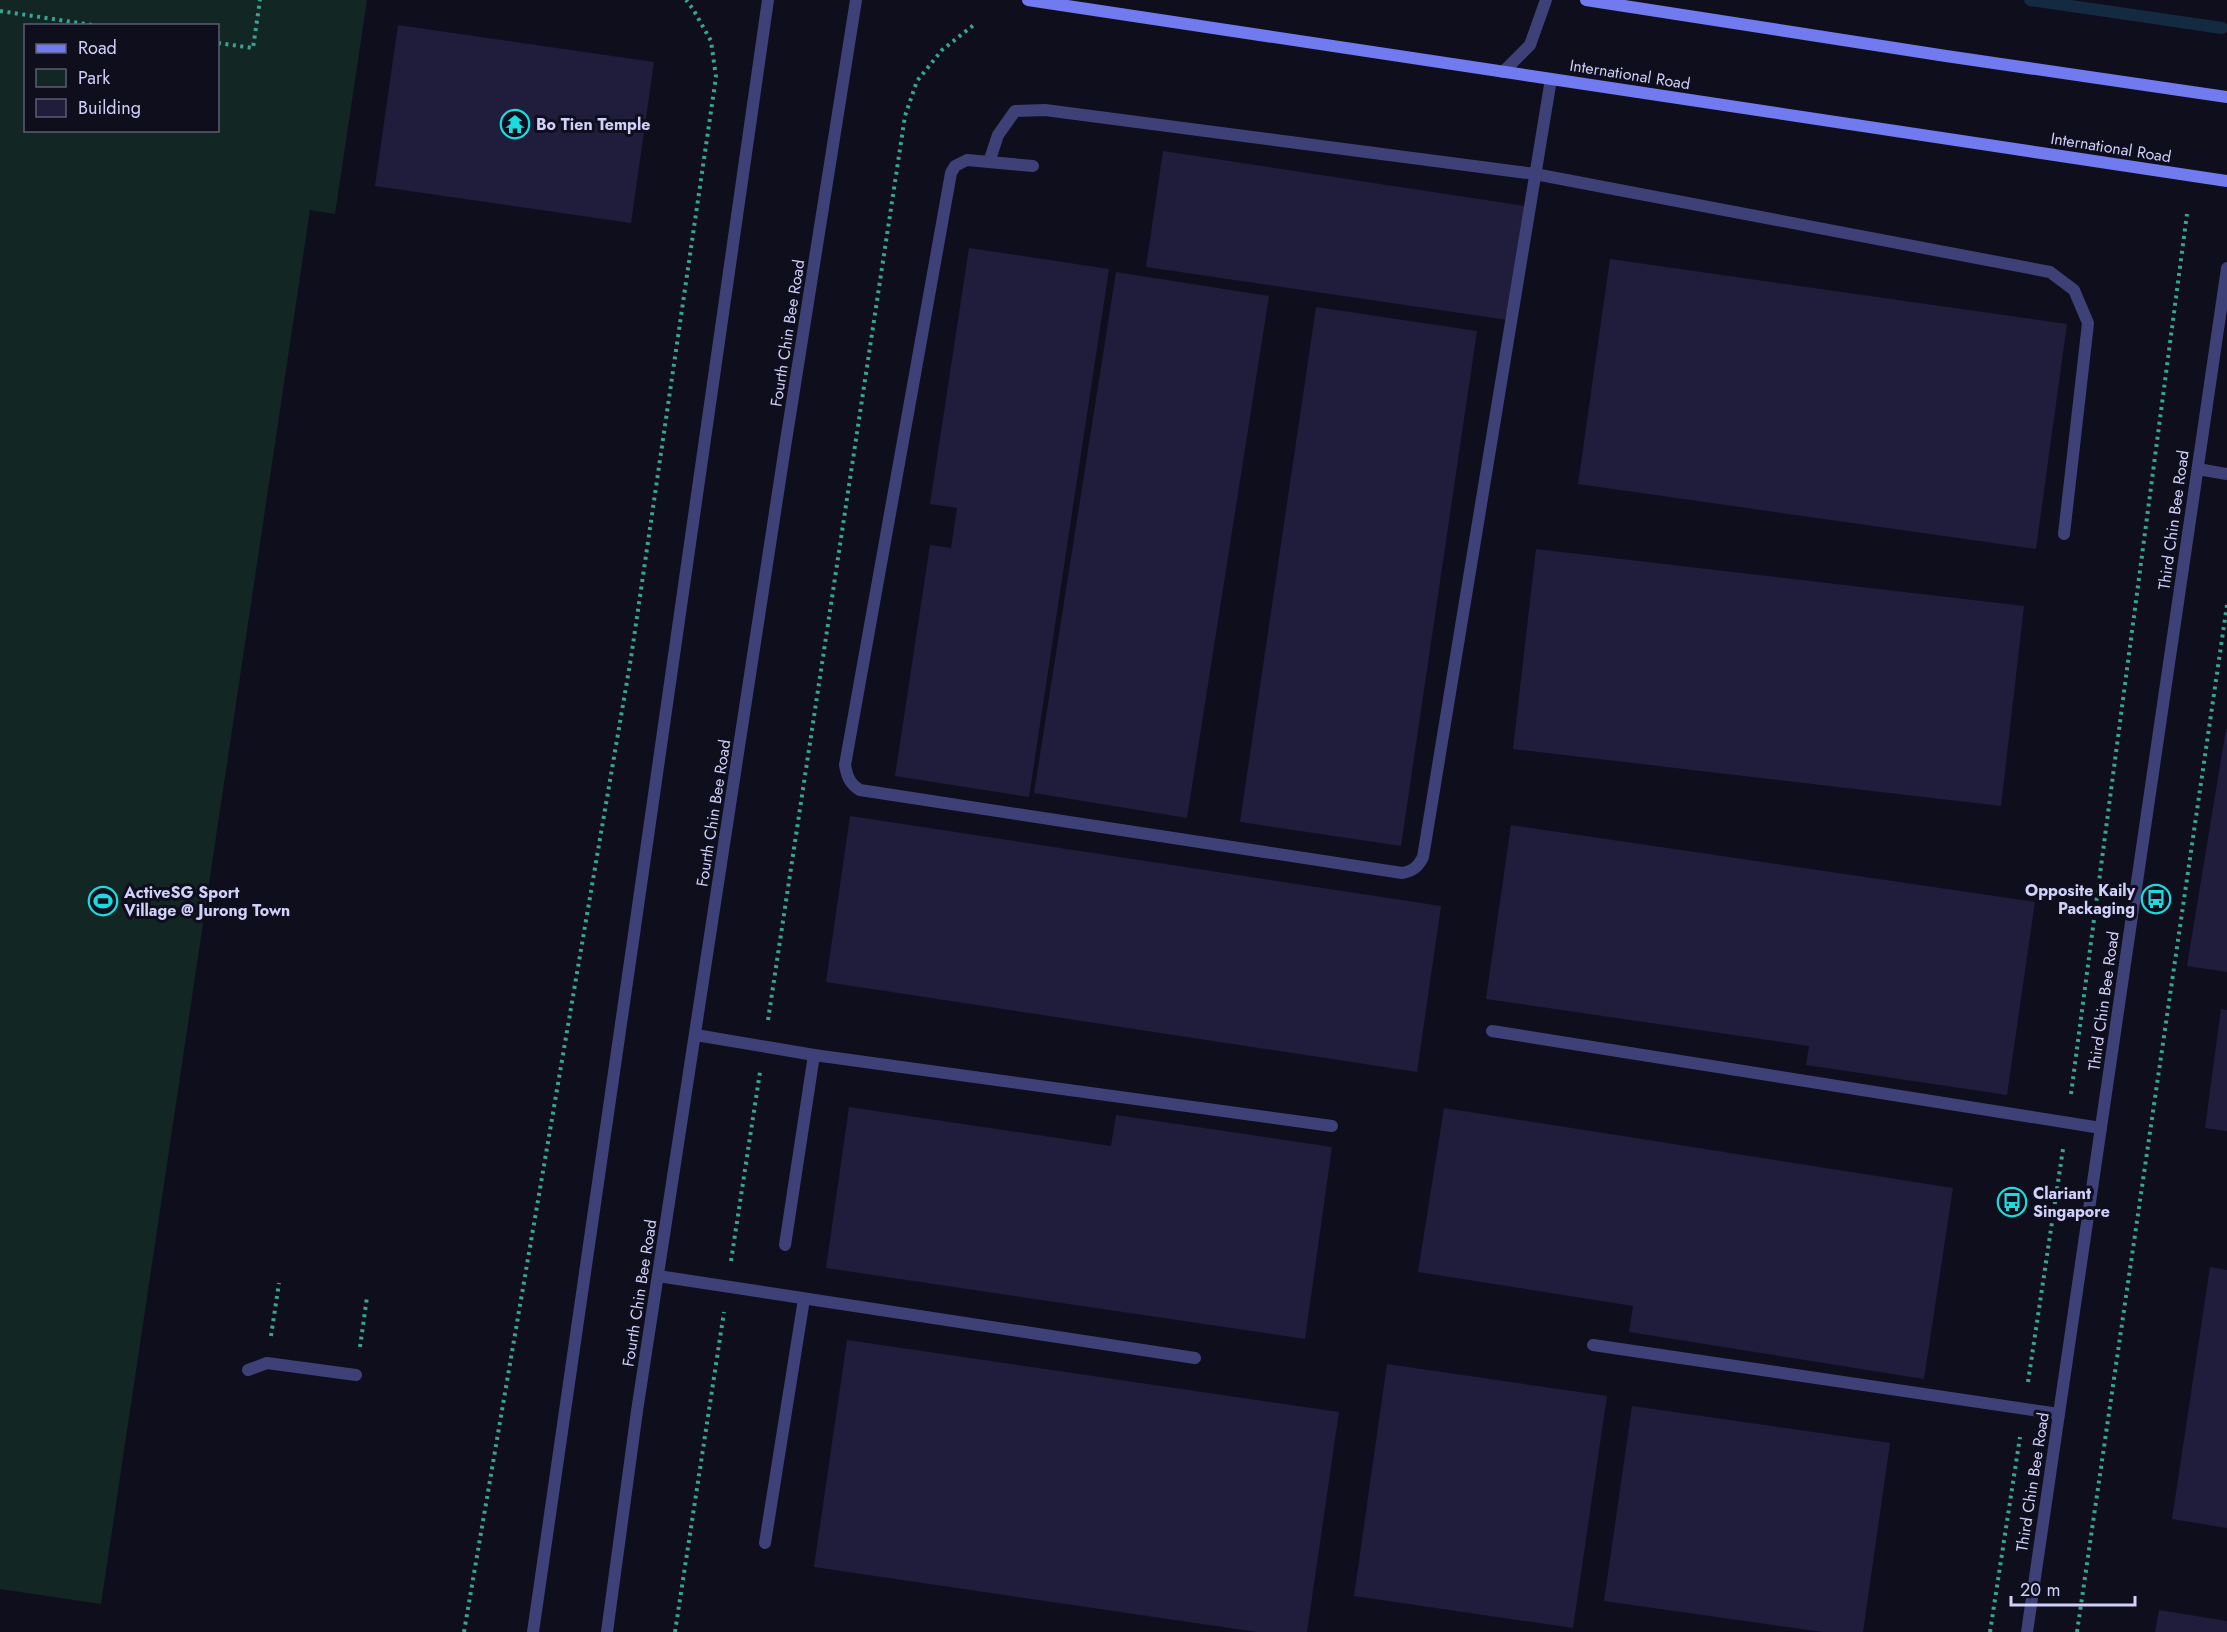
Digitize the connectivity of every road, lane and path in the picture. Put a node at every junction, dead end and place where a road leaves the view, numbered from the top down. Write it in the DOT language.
graph roads {
  1 [pos="260,0"];
  2 [pos="686,0"];
  3 [pos="768,0"];
  4 [pos="856,0"];
  5 [pos="1028,0"];
  6 [pos="1546,0"];
  7 [pos="1586,0"];
  8 [pos="0,11"];
  9 [pos="86,24"];
  10 [pos="975,24"];
  11 [pos="219,43"];
  12 [pos="1503,72"];
  13 [pos="1551,79"];
  14 [pos="2227,97"];
  15 [pos="989,162"];
  16 [pos="1033,165"];
  17 [pos="1535,174"];
  18 [pos="2227,181"];
  19 [pos="2187,214"];
  20 [pos="2227,268"];
  21 [pos="2198,469"];
  22 [pos="2227,474"];
  23 [pos="2064,534"];
  24 [pos="2227,605"];
  25 [pos="1492,1031"];
  26 [pos="696,1035"];
  27 [pos="764,1046"];
  28 [pos="814,1055"];
  29 [pos="2068,1122"];
  30 [pos="1332,1126"];
  31 [pos="2101,1128"];
  32 [pos="785,1245"];
  33 [pos="658,1276"];
  34 [pos="279,1283"];
  35 [pos="727,1287"];
  36 [pos="367,1297"];
  37 [pos="804,1299"];
  38 [pos="1593,1345"];
  39 [pos="1195,1358"];
  40 [pos="267,1364"];
  41 [pos="248,1370"];
  42 [pos="356,1375"];
  43 [pos="2024,1409"];
  44 [pos="2059,1414"];
  45 [pos="765,1543"];
  46 [pos="464,1632"];
  47 [pos="533,1632"];
  48 [pos="607,1632"];
  49 [pos="675,1632"];
  50 [pos="1990,1632"];
  51 [pos="2027,1632"];
  52 [pos="2077,1632"];
  1 -- 11 [label="path"];
  2 -- 46 [label="path"];
  3 -- 47 [label="street"];
  4 -- 26 [label="street, Fourth Chin Bee Road"];
  5 -- 12 [label="main road, International Road"];
  6 -- 12 [label="street"];
  7 -- 14 [label="main road"];
  8 -- 9 [label="path"];
  10 -- 27 [label="path"];
  12 -- 13 [label="main road, International Road"];
  13 -- 17 [label="street"];
  13 -- 18 [label="main road, International Road"];
  15 -- 16 [label="street"];
  15 -- 17 [label="street"];
  15 -- 17 [label="street"];
  17 -- 23 [label="street"];
  19 -- 29 [label="path"];
  20 -- 21 [label="street, Third Chin Bee Road"];
  21 -- 22 [label="street"];
  21 -- 31 [label="street, Third Chin Bee Road"];
  24 -- 52 [label="path"];
  25 -- 29 [label="street"];
  26 -- 27 [label="street"];
  26 -- 33 [label="street, Fourth Chin Bee Road"];
  27 -- 28 [label="street"];
  27 -- 35 [label="path"];
  28 -- 30 [label="street"];
  28 -- 32 [label="street"];
  29 -- 31 [label="street"];
  29 -- 43 [label="path"];
  31 -- 44 [label="street, Third Chin Bee Road"];
  33 -- 35 [label="street"];
  33 -- 48 [label="street, Fourth Chin Bee Road"];
  34 -- 40 [label="path"];
  35 -- 37 [label="street"];
  35 -- 49 [label="path"];
  36 -- 42 [label="path"];
  37 -- 39 [label="street"];
  37 -- 45 [label="street"];
  38 -- 43 [label="street"];
  40 -- 41 [label="street"];
  40 -- 42 [label="street"];
  43 -- 44 [label="street"];
  43 -- 50 [label="path"];
  44 -- 51 [label="street, Third Chin Bee Road"];
}
